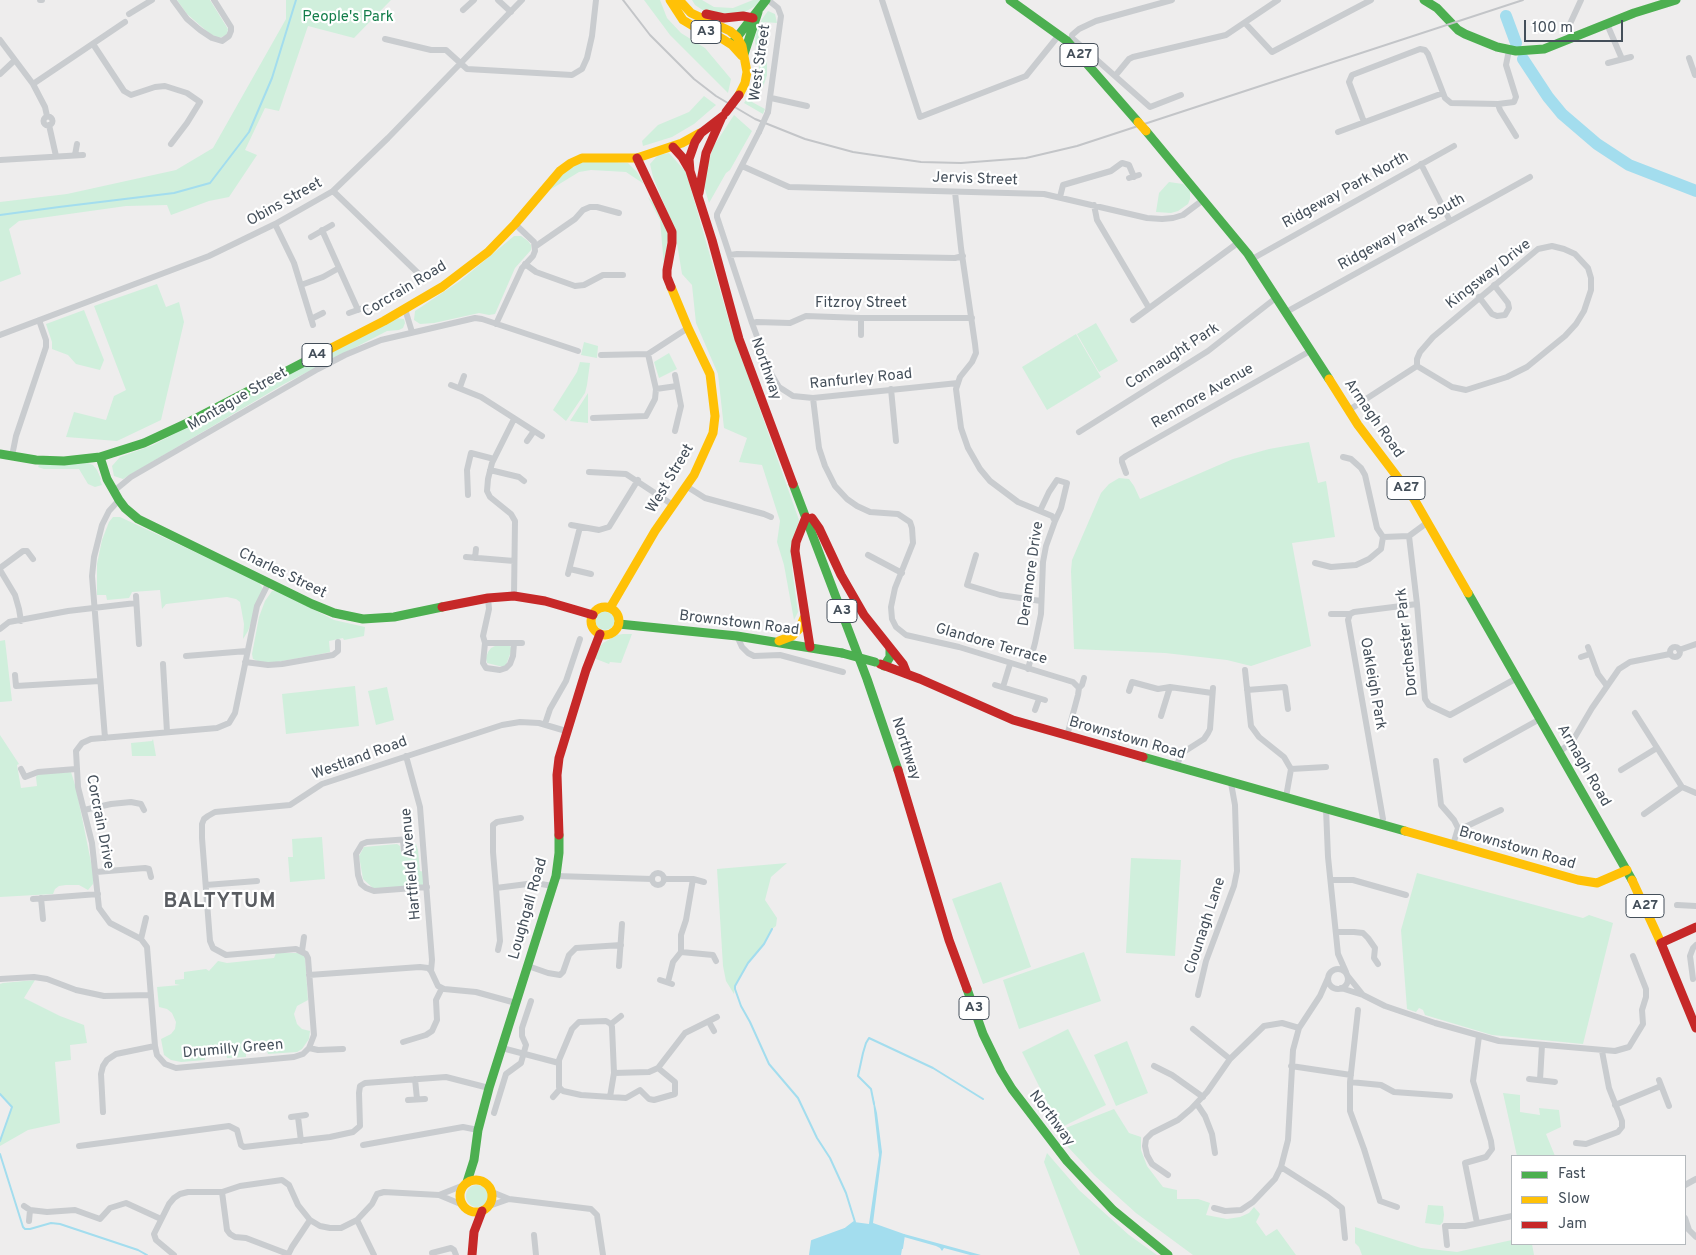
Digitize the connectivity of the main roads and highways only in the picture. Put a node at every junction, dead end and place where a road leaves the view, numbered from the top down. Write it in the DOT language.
graph roads {
  1 [pos="670,0"];
  2 [pos="679,0"];
  3 [pos="689,0"];
  4 [pos="767,0"];
  5 [pos="1010,0"];
  6 [pos="1424,0"];
  7 [pos="1676,0"];
  8 [pos="756,15"];
  9 [pos="734,41"];
  10 [pos="743,56"];
  11 [pos="724,114"];
  12 [pos="701,133"];
  13 [pos="685,141"];
  14 [pos="695,142"];
  15 [pos="672,147"];
  16 [pos="706,153"];
  17 [pos="637,158"];
  18 [pos="690,172"];
  19 [pos="699,200"];
  20 [pos="0,454"];
  21 [pos="100,457"];
  22 [pos="799,500"];
  23 [pos="806,517"];
  24 [pos="610,608"];
  25 [pos="593,615"];
  26 [pos="804,618"];
  27 [pos="619,624"];
  28 [pos="600,634"];
  29 [pos="778,641"];
  30 [pos="810,647"];
  31 [pos="890,649"];
  32 [pos="879,664"];
  33 [pos="908,674"];
  34 [pos="1627,870"];
  35 [pos="1696,927"];
  36 [pos="1661,942"];
  37 [pos="1696,1028"];
  38 [pos="474,1160"];
  39 [pos="482,1181"];
  40 [pos="466,1184"];
  41 [pos="465,1206"];
  42 [pos="485,1208"];
  43 [pos="474,1232"];
  44 [pos="472,1255"];
  45 [pos="1168,1255"];
  1 -- 9 [label="main road, A3"];
  2 -- 9 [label="main road, A3"];
  3 -- 8 [label="main road"];
  4 -- 8 [label="main road"];
  5 -- 34 [label="main road, Armagh Road / A27, bridge"];
  6 -- 7 [label="main road"];
  8 -- 9 [label="main road"];
  8 -- 10 [label="main road, Northway"];
  9 -- 10 [label="main road, A3"];
  10 -- 11 [label="main road, Northway / A3, bridge"];
  11 -- 12 [label="main road, Northway / A3"];
  11 -- 16 [label="main road, Northway / A3"];
  12 -- 13 [label="main road, Corcrain Road / A4"];
  12 -- 14 [label="main road, Northway / A3"];
  13 -- 14 [label="main road"];
  13 -- 15 [label="main road, Corcrain Road / A4"];
  14 -- 16 [label="main road"];
  14 -- 18 [label="main road, Northway / A3"];
  15 -- 17 [label="main road, Corcrain Road / A4"];
  15 -- 18 [label="main road"];
  16 -- 19 [label="main road, Northway / A3"];
  17 -- 21 [label="main road, Corcrain Road / A4"];
  17 -- 24 [label="main road, West Street"];
  18 -- 19 [label="main road, Northway / A3"];
  19 -- 22 [label="main road, Northway / A3"];
  20 -- 21 [label="main road, A4"];
  21 -- 25 [label="main road, Charles Street"];
  22 -- 23 [label="main road, Northway / A3"];
  22 -- 31 [label="main road"];
  23 -- 26 [label="main road"];
  23 -- 45 [label="main road, Northway / A3"];
  24 -- 25 [label="main road"];
  24 -- 27 [label="main road"];
  25 -- 28 [label="main road"];
  26 -- 29 [label="main road"];
  26 -- 30 [label="main road"];
  27 -- 28 [label="main road"];
  27 -- 29 [label="main road, Brownstown Road"];
  28 -- 38 [label="main road, Loughgall Road"];
  29 -- 30 [label="main road, Brownstown Road"];
  30 -- 32 [label="main road, Brownstown Road, bridge"];
  31 -- 32 [label="main road"];
  31 -- 33 [label="main road"];
  32 -- 33 [label="main road, Brownstown Road"];
  33 -- 34 [label="main road, Brownstown Road"];
  34 -- 36 [label="main road, A27"];
  35 -- 36 [label="main road, A27"];
  36 -- 37 [label="main road, A27"];
  38 -- 39 [label="main road, Loughgall Road"];
  38 -- 40 [label="main road, Loughgall Road"];
  39 -- 40 [label="main road"];
  39 -- 42 [label="main road"];
  40 -- 41 [label="main road"];
  41 -- 42 [label="main road"];
  41 -- 43 [label="main road"];
  42 -- 43 [label="main road"];
  43 -- 44 [label="main road"];
}
